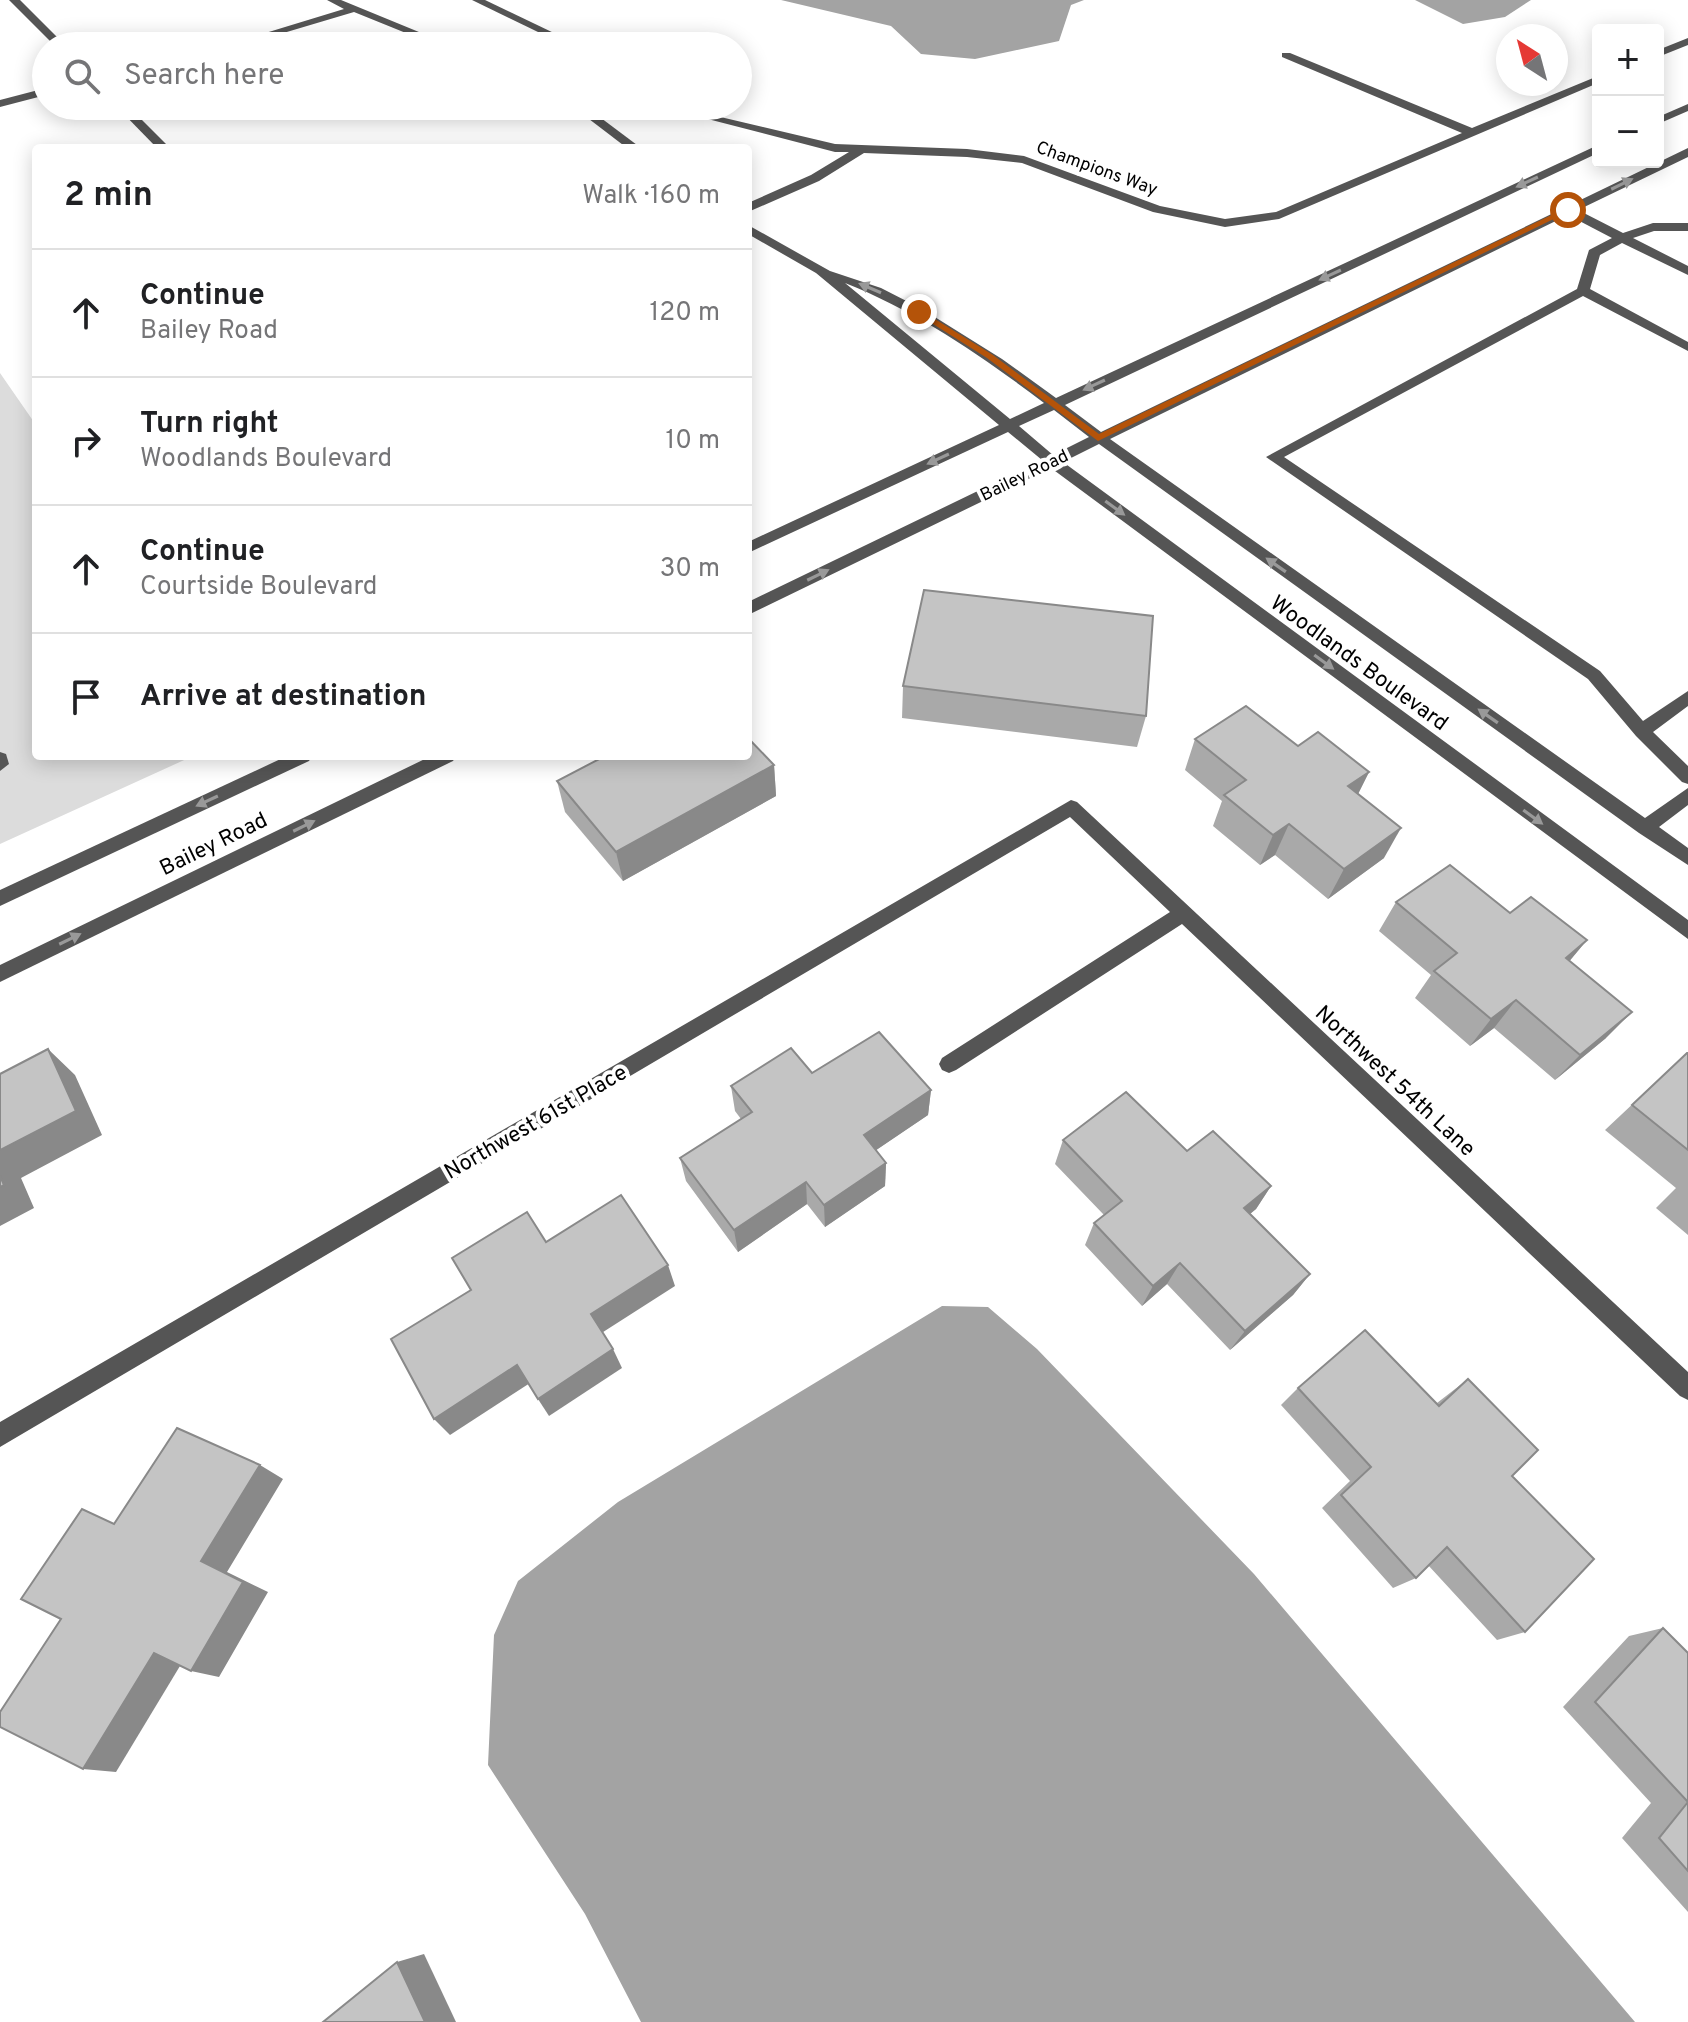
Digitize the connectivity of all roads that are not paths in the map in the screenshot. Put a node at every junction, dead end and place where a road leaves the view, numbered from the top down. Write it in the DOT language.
graph roads {
  1 [pos="14,0"];
  2 [pos="332,0"];
  3 [pos="477,0"];
  4 [pos="351,10"];
  5 [pos="47,32"];
  6 [pos="276,32"];
  7 [pos="418,32"];
  8 [pos="546,32"];
  9 [pos="1688,41"];
  10 [pos="1664,51"];
  11 [pos="1286,55"];
  12 [pos="1592,82"];
  13 [pos="32,95"];
  14 [pos="0,104"];
  15 [pos="1688,107"];
  16 [pos="1664,118"];
  17 [pos="136,120"];
  18 [pos="597,120"];
  19 [pos="718,120"];
  20 [pos="1473,133"];
  21 [pos="160,144"];
  22 [pos="630,144"];
  23 [pos="862,149"];
  24 [pos="1592,152"];
  25 [pos="1688,152"];
  26 [pos="752,206"];
  27 [pos="1568,210"];
  28 [pos="1688,227"];
  29 [pos="752,231"];
  30 [pos="1622,238"];
  31 [pos="821,270"];
  32 [pos="1688,271"];
  33 [pos="1583,291"];
  34 [pos="1688,347"];
  35 [pos="1053,404"];
  36 [pos="1009,426"];
  37 [pos="1098,438"];
  38 [pos="1052,461"];
  39 [pos="752,546"];
  40 [pos="752,607"];
  41 [pos="1688,697"];
  42 [pos="1642,731"];
  43 [pos="294,760"];
  44 [pos="439,760"];
  45 [pos="1688,777"];
  46 [pos="1688,795"];
  47 [pos="1071,807"];
  48 [pos="1645,828"];
  49 [pos="1688,858"];
  50 [pos="0,898"];
  51 [pos="1184,913"];
  52 [pos="1688,931"];
  53 [pos="0,974"];
  54 [pos="949,1064"];
  55 [pos="1688,1388"];
  56 [pos="0,1435"];
  1 -- 5 [label="street"];
  2 -- 4 [label="street"];
  3 -- 8 [label="street"];
  4 -- 6 [label="street"];
  4 -- 7 [label="street"];
  9 -- 10 [label="street"];
  11 -- 20 [label="street"];
  12 -- 20 [label="street, Champions Way"];
  13 -- 14 [label="street"];
  15 -- 16 [label="street"];
  17 -- 21 [label="street"];
  18 -- 22 [label="street"];
  19 -- 23 [label="street, Champions Way"];
  20 -- 23 [label="street, Champions Way"];
  23 -- 26 [label="street"];
  24 -- 35 [label="street, one-way"];
  27 -- 25 [label="street, Bailey Road, one-way"];
  27 -- 30 [label="street"];
  27 -- 37 [label="street, Bailey Road"];
  28 -- 30 [label="street"];
  29 -- 31 [label="street"];
  30 -- 32 [label="street"];
  30 -- 33 [label="street"];
  35 -- 31 [label="street, Woodlands Boulevard, one-way"];
  31 -- 36 [label="street, Woodlands Boulevard"];
  33 -- 34 [label="street"];
  33 -- 42 [label="street"];
  35 -- 36 [label="street"];
  35 -- 37 [label="street, Woodlands Boulevard"];
  36 -- 38 [label="street, Woodlands Boulevard"];
  36 -- 39 [label="street, one-way"];
  37 -- 38 [label="street, Bailey Road"];
  48 -- 37 [label="street, Woodlands Boulevard, one-way"];
  40 -- 38 [label="street, Bailey Road, one-way"];
  38 -- 52 [label="street, Woodlands Boulevard, one-way"];
  41 -- 42 [label="street"];
  42 -- 45 [label="street"];
  43 -- 50 [label="street, Bailey Road, one-way"];
  53 -- 44 [label="street, Bailey Road, one-way"];
  46 -- 48 [label="street"];
  47 -- 51 [label="street, Northwest 54th Lane"];
  47 -- 56 [label="street, Northwest 61st Place"];
  48 -- 49 [label="street, Woodlands Boulevard"];
  51 -- 54 [label="street"];
  51 -- 55 [label="street, Northwest 54th Lane"];
}
